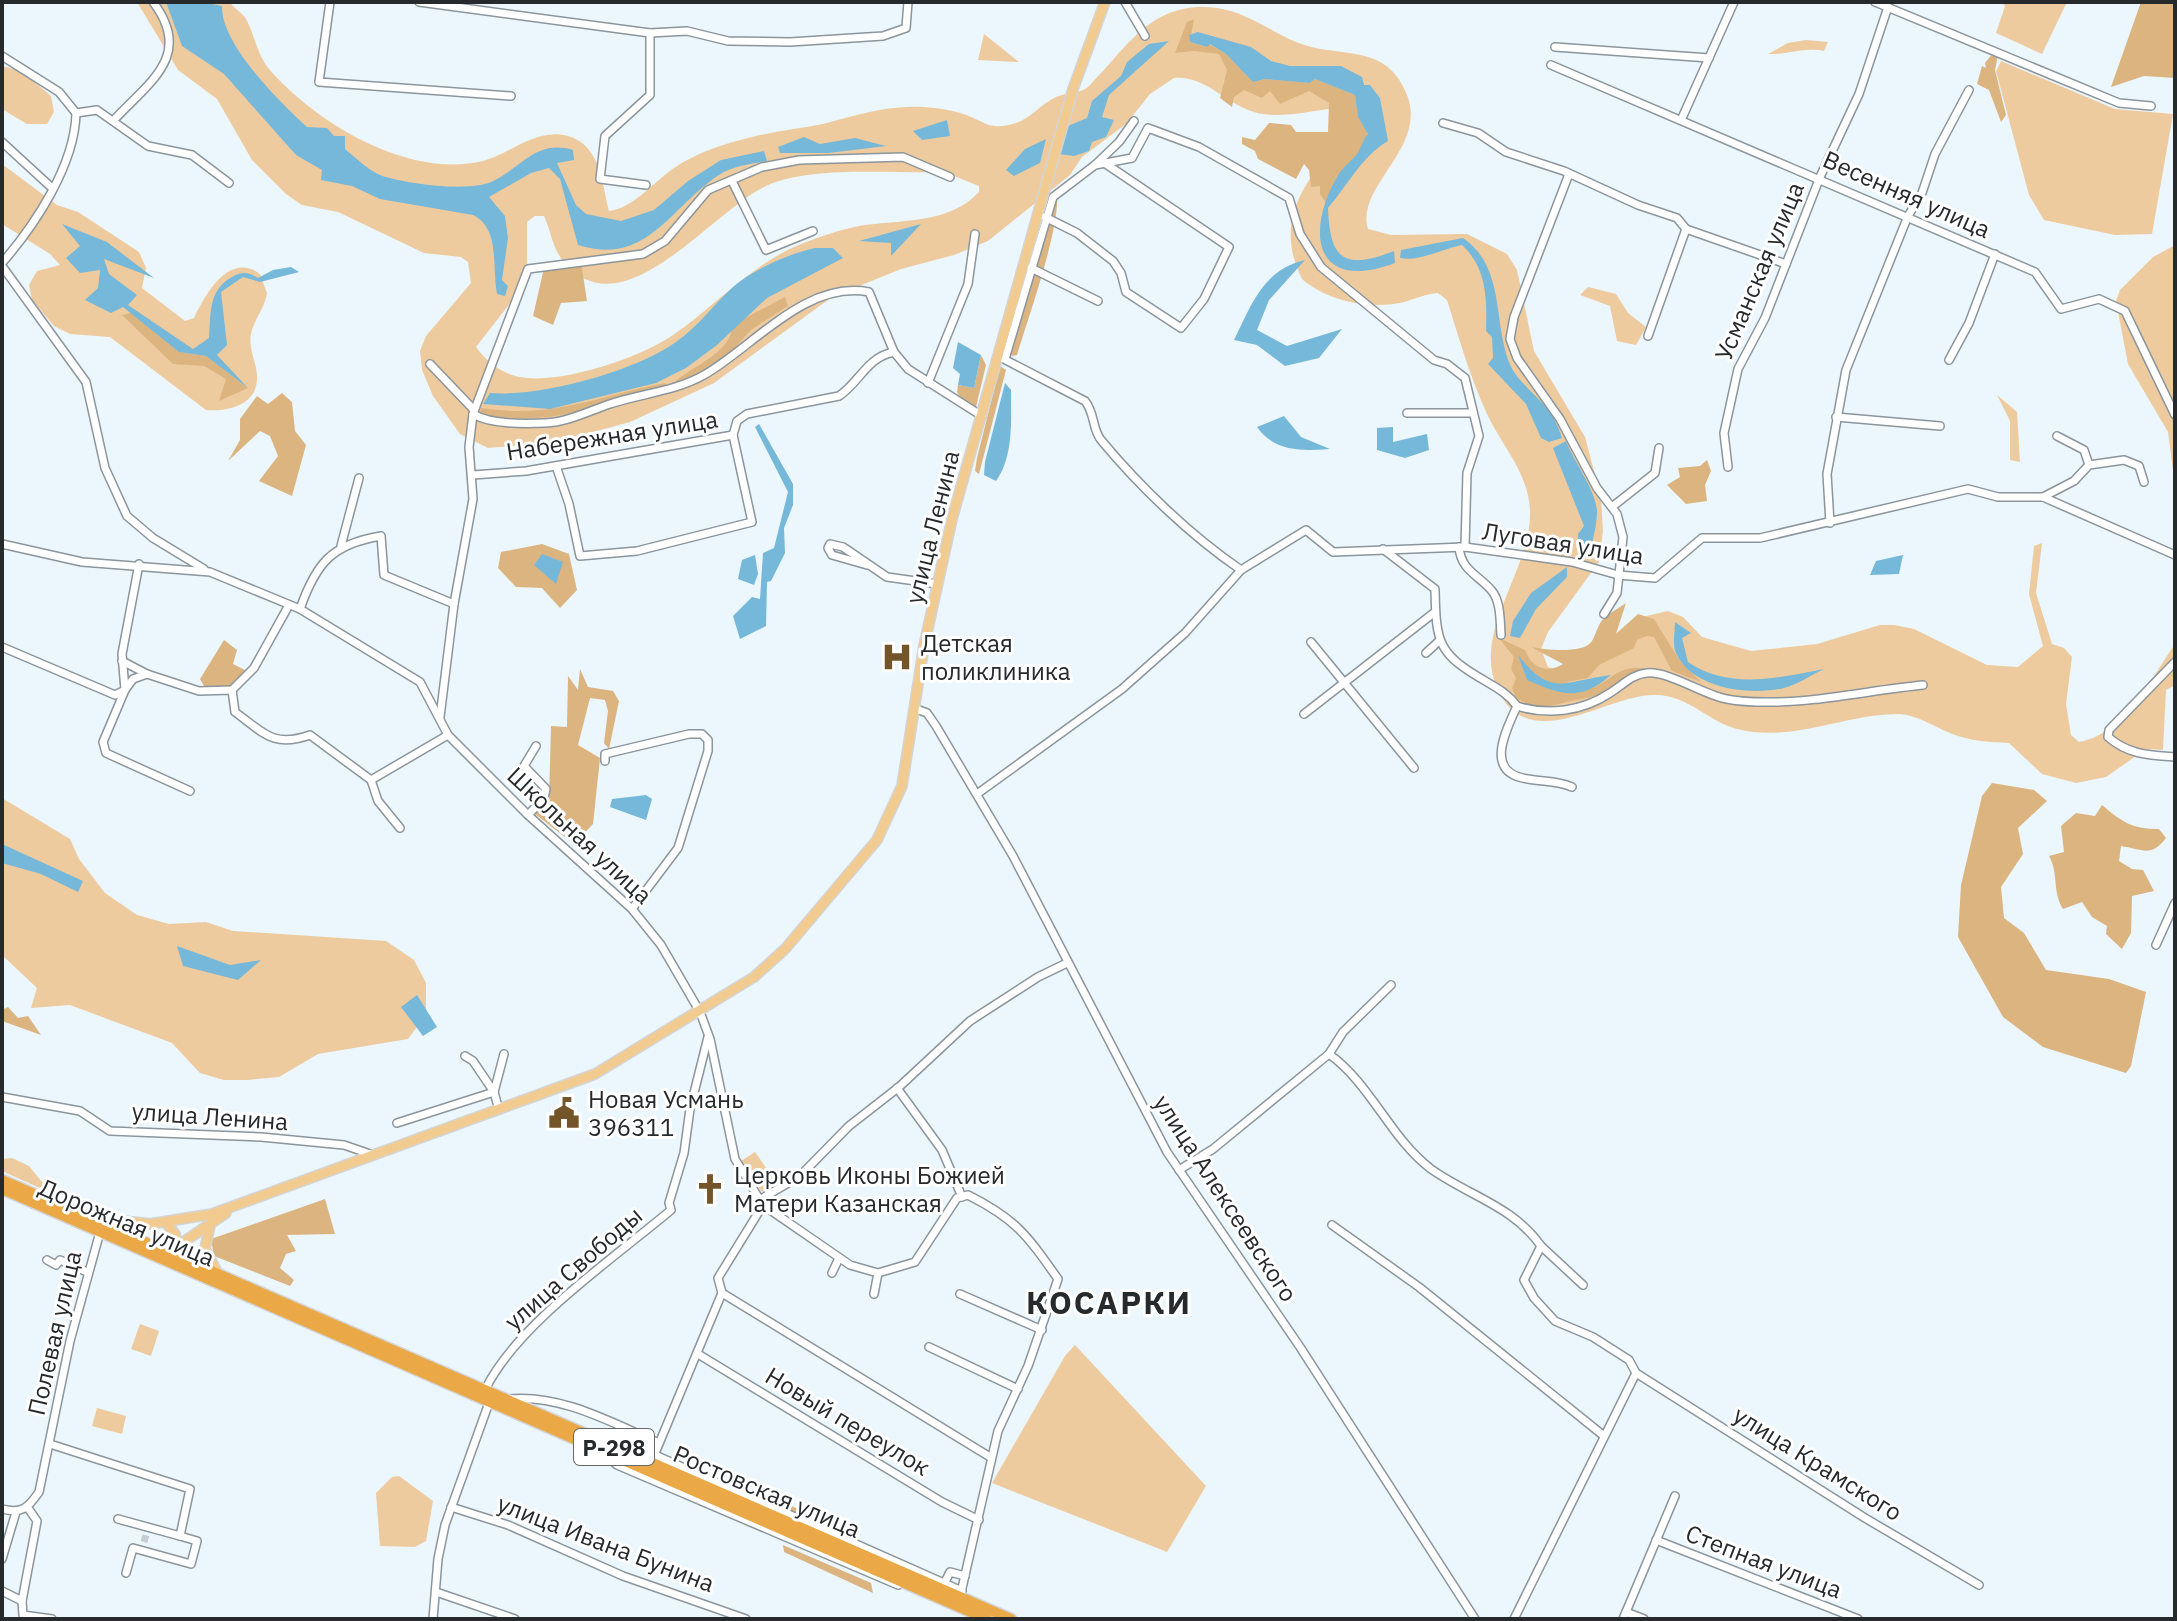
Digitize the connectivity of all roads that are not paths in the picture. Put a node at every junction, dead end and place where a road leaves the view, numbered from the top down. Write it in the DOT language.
graph roads {
  1 [pos="153,2"];
  2 [pos="330,2"];
  3 [pos="419,2"];
  4 [pos="908,2"];
  5 [pos="1105,2"];
  6 [pos="1125,2"];
  7 [pos="1734,2"];
  8 [pos="1875,2"];
  9 [pos="469,6"];
  10 [pos="1888,7"];
  11 [pos="650,33"];
  12 [pos="1145,36"];
  13 [pos="1555,47"];
  14 [pos="2,56"];
  15 [pos="1709,58"];
  16 [pos="1551,65"];
  17 [pos="1969,90"];
  18 [pos="511,96"];
  19 [pos="2151,106"];
  20 [pos="76,113"];
  21 [pos="1682,118"];
  22 [pos="113,121"];
  23 [pos="1134,121"];
  24 [pos="1443,123"];
  25 [pos="2,142"];
  26 [pos="1106,164"];
  27 [pos="1095,165"];
  28 [pos="1569,174"];
  29 [pos="950,177"];
  30 [pos="1820,177"];
  31 [pos="732,181"];
  32 [pos="229,183"];
  33 [pos="646,185"];
  34 [pos="51,187"];
  35 [pos="1908,216"];
  36 [pos="1045,217"];
  37 [pos="1686,229"];
  38 [pos="813,231"];
  39 [pos="975,234"];
  40 [pos="1995,254"];
  41 [pos="1786,264"];
  42 [pos="2,265"];
  43 [pos="1031,268"];
  44 [pos="1098,301"];
  45 [pos="1648,336"];
  46 [pos="894,352"];
  47 [pos="1001,358"];
  48 [pos="1949,360"];
  49 [pos="430,364"];
  50 [pos="928,383"];
  51 [pos="474,412"];
  52 [pos="1407,413"];
  53 [pos="1473,413"];
  54 [pos="2175,415"];
  55 [pos="982,416"];
  56 [pos="1836,417"];
  57 [pos="1940,426"];
  58 [pos="733,435"];
  59 [pos="2057,436"];
  60 [pos="1659,448"];
  61 [pos="2089,465"];
  62 [pos="556,466"];
  63 [pos="1728,467"];
  64 [pos="473,475"];
  65 [pos="359,478"];
  66 [pos="2144,482"];
  67 [pos="2043,497"];
  68 [pos="1612,507"];
  69 [pos="1830,523"];
  70 [pos="2,544"];
  71 [pos="341,546"];
  72 [pos="1462,547"];
  73 [pos="1383,549"];
  74 [pos="2175,555"];
  75 [pos="139,564"];
  76 [pos="867,565"];
  77 [pos="1241,570"];
  78 [pos="210,572"];
  79 [pos="1618,575"];
  80 [pos="937,584"];
  81 [pos="454,604"];
  82 [pos="289,605"];
  83 [pos="300,609"];
  84 [pos="1435,612"];
  85 [pos="1604,614"];
  86 [pos="1501,635"];
  87 [pos="1439,641"];
  88 [pos="1311,642"];
  89 [pos="2,647"];
  90 [pos="1426,653"];
  91 [pos="122,661"];
  92 [pos="2175,662"];
  93 [pos="147,674"];
  94 [pos="1348,683"];
  95 [pos="1923,685"];
  96 [pos="125,690"];
  97 [pos="232,690"];
  98 [pos="1517,706"];
  99 [pos="914,708"];
  100 [pos="1304,714"];
  101 [pos="440,717"];
  102 [pos="448,735"];
  103 [pos="536,746"];
  104 [pos="2175,757"];
  105 [pos="605,761"];
  106 [pos="1414,768"];
  107 [pos="371,780"];
  108 [pos="1572,787"];
  109 [pos="190,791"];
  110 [pos="977,794"];
  111 [pos="528,815"];
  112 [pos="400,828"];
  113 [pos="2175,903"];
  114 [pos="632,909"];
  115 [pos="2156,945"];
  116 [pos="1067,963"];
  117 [pos="1391,985"];
  118 [pos="700,1012"];
  119 [pos="708,1035"];
  120 [pos="504,1054"];
  121 [pos="1329,1054"];
  122 [pos="465,1056"];
  123 [pos="897,1088"];
  124 [pos="494,1092"];
  125 [pos="2,1097"];
  126 [pos="499,1110"];
  127 [pos="397,1123"];
  128 [pos="374,1155"];
  129 [pos="1179,1170"];
  130 [pos="2,1180"];
  131 [pos="2,1189"];
  132 [pos="962,1197"];
  133 [pos="762,1202"];
  134 [pos="239,1206"];
  135 [pos="79,1215"];
  136 [pos="167,1224"];
  137 [pos="211,1224"];
  138 [pos="1332,1225"];
  139 [pos="100,1232"];
  140 [pos="1541,1246"];
  141 [pos="173,1251"];
  142 [pos="157,1257"];
  143 [pos="839,1258"];
  144 [pos="47,1260"];
  145 [pos="87,1272"];
  146 [pos="832,1273"];
  147 [pos="878,1273"];
  148 [pos="218,1274"];
  149 [pos="1583,1285"];
  150 [pos="235,1291"];
  151 [pos="722,1293"];
  152 [pos="874,1294"];
  153 [pos="960,1294"];
  154 [pos="1042,1330"];
  155 [pos="929,1347"];
  156 [pos="698,1354"];
  157 [pos="1636,1373"];
  158 [pos="1018,1389"];
  159 [pos="487,1395"];
  160 [pos="507,1400"];
  161 [pos="1604,1436"];
  162 [pos="659,1443"];
  163 [pos="50,1444"];
  164 [pos="990,1457"];
  165 [pos="653,1459"];
  166 [pos="1675,1496"];
  167 [pos="451,1507"];
  168 [pos="28,1508"];
  169 [pos="2,1509"];
  170 [pos="16,1512"];
  171 [pos="118,1519"];
  172 [pos="979,1520"];
  173 [pos="180,1536"];
  174 [pos="1656,1540"];
  175 [pos="2,1559"];
  176 [pos="126,1573"];
  177 [pos="965,1576"];
  178 [pos="944,1584"];
  179 [pos="1979,1585"];
  180 [pos="2,1591"];
  181 [pos="436,1592"];
  182 [pos="960,1598"];
  183 [pos="22,1601"];
  184 [pos="1624,1615"];
  185 [pos="52,1619"];
  186 [pos="433,1619"];
  187 [pos="515,1619"];
  188 [pos="746,1619"];
  189 [pos="987,1619"];
  190 [pos="1011,1619"];
  191 [pos="1475,1619"];
  192 [pos="1514,1619"];
  193 [pos="1644,1619"];
  194 [pos="1858,1619"];
  1 -- 22 [label="street"];
  2 -- 18 [label="street"];
  3 -- 9 [label="street"];
  4 -- 11 [label="street"];
  5 -- 47 [label="main road, улица Ленина"];
  6 -- 12 [label="street"];
  7 -- 15 [label="street"];
  8 -- 10 [label="street"];
  9 -- 11 [label="street"];
  10 -- 19 [label="street"];
  10 -- 30 [label="street, Усманская улица"];
  11 -- 33 [label="street"];
  13 -- 15 [label="street"];
  14 -- 20 [label="street"];
  15 -- 21 [label="street"];
  16 -- 21 [label="street, Весенняя улица"];
  17 -- 35 [label="street"];
  20 -- 22 [label="street"];
  20 -- 34 [label="street"];
  21 -- 30 [label="street, Весенняя улица"];
  22 -- 32 [label="street"];
  23 -- 27 [label="street"];
  24 -- 28 [label="street"];
  25 -- 34 [label="street"];
  26 -- 27 [label="street, Луговая улица"];
  26 -- 36 [label="street"];
  26 -- 53 [label="street, Луговая улица"];
  27 -- 36 [label="street, Луговая улица"];
  28 -- 37 [label="street"];
  28 -- 68 [label="street"];
  29 -- 31 [label="street"];
  30 -- 35 [label="street, Весенняя улица"];
  30 -- 41 [label="street, Усманская улица"];
  31 -- 38 [label="street"];
  31 -- 51 [label="street"];
  34 -- 42 [label="street"];
  35 -- 40 [label="street, Весенняя улица"];
  35 -- 56 [label="street"];
  36 -- 43 [label="street, Луговая улица"];
  37 -- 41 [label="street"];
  37 -- 45 [label="street"];
  39 -- 50 [label="street"];
  40 -- 48 [label="street"];
  40 -- 54 [label="street, Весенняя улица"];
  41 -- 63 [label="street, Усманская улица"];
  42 -- 78 [label="street, Школьная улица"];
  43 -- 44 [label="street"];
  43 -- 47 [label="street, Луговая улица"];
  46 -- 50 [label="street, Набережная улица"];
  46 -- 51 [label="street, Набережная улица"];
  46 -- 58 [label="street"];
  47 -- 55 [label="main road, улица Ленина"];
  47 -- 77 [label="street"];
  49 -- 51 [label="street"];
  50 -- 55 [label="street, Набережная улица"];
  51 -- 64 [label="street"];
  52 -- 53 [label="street"];
  53 -- 72 [label="street, Луговая улица"];
  55 -- 80 [label="main road, улица Ленина"];
  56 -- 57 [label="street"];
  56 -- 69 [label="street"];
  58 -- 62 [label="street, Набережная улица"];
  58 -- 62 [label="street, Набережная улица"];
  59 -- 61 [label="street"];
  60 -- 68 [label="street"];
  61 -- 66 [label="street"];
  61 -- 67 [label="street"];
  62 -- 64 [label="street, Набережная улица"];
  64 -- 81 [label="street"];
  65 -- 71 [label="street"];
  67 -- 69 [label="street"];
  67 -- 74 [label="street"];
  68 -- 79 [label="street"];
  69 -- 79 [label="street, Луговая улица"];
  70 -- 75 [label="street, Школьная улица"];
  71 -- 81 [label="street"];
  71 -- 83 [label="street"];
  72 -- 73 [label="street, Луговая улица"];
  72 -- 79 [label="street, Луговая улица"];
  72 -- 86 [label="street"];
  73 -- 77 [label="street, Луговая улица"];
  73 -- 84 [label="street"];
  75 -- 78 [label="street, Школьная улица"];
  75 -- 91 [label="street"];
  76 -- 76 [label="street"];
  76 -- 80 [label="street"];
  77 -- 110 [label="street, Луговая улица"];
  78 -- 82 [label="street, Школьная улица"];
  79 -- 85 [label="street"];
  80 -- 99 [label="main road, улица Ленина"];
  81 -- 101 [label="street"];
  82 -- 83 [label="street, Школьная улица"];
  82 -- 97 [label="street"];
  83 -- 101 [label="street, Школьная улица"];
  84 -- 87 [label="street"];
  84 -- 94 [label="street"];
  87 -- 90 [label="street"];
  87 -- 98 [label="street"];
  88 -- 94 [label="street"];
  89 -- 96 [label="street"];
  91 -- 93 [label="street"];
  91 -- 96 [label="street"];
  92 -- 104 [label="street"];
  93 -- 96 [label="street"];
  93 -- 97 [label="street"];
  94 -- 100 [label="street"];
  94 -- 106 [label="street"];
  95 -- 98 [label="street"];
  96 -- 109 [label="street"];
  97 -- 107 [label="street"];
  98 -- 108 [label="street"];
  99 -- 110 [label="street, улица Алексеевского"];
  99 -- 118 [label="main road, улица Ленина"];
  101 -- 102 [label="street, Школьная улица"];
  102 -- 107 [label="street"];
  102 -- 111 [label="street, Школьная улица"];
  103 -- 111 [label="street"];
  105 -- 114 [label="street"];
  107 -- 112 [label="street"];
  110 -- 116 [label="street, улица Алексеевского"];
  111 -- 114 [label="street, Школьная улица"];
  113 -- 115 [label="street"];
  114 -- 118 [label="street, Школьная улица"];
  116 -- 123 [label="street"];
  116 -- 129 [label="street, улица Алексеевского"];
  117 -- 121 [label="street"];
  118 -- 119 [label="street"];
  118 -- 126 [label="main road, улица Ленина"];
  119 -- 133 [label="street"];
  119 -- 159 [label="street, улица Свободы"];
  120 -- 124 [label="street"];
  121 -- 129 [label="street"];
  121 -- 140 [label="street"];
  122 -- 124 [label="street"];
  123 -- 132 [label="street"];
  123 -- 133 [label="street"];
  124 -- 126 [label="street"];
  124 -- 127 [label="street"];
  125 -- 128 [label="street, улица Ленина"];
  126 -- 128 [label="main road, улица Ленина"];
  128 -- 134 [label="main road, улица Ленина"];
  129 -- 191 [label="street, улица Алексеевского"];
  130 -- 135 [label="highway, Дорожная улица / Р-298"];
  131 -- 139 [label="highway, Дорожная улица / Р-298"];
  132 -- 147 [label="street"];
  132 -- 154 [label="street"];
  133 -- 143 [label="street"];
  133 -- 151 [label="street"];
  134 -- 136 [label="main road"];
  134 -- 137 [label="main road"];
  135 -- 136 [label="main road"];
  135 -- 141 [label="highway, Дорожная улица / Р-298"];
  136 -- 141 [label="main road"];
  137 -- 141 [label="main road"];
  137 -- 148 [label="main road"];
  138 -- 161 [label="street"];
  139 -- 142 [label="highway, Дорожная улица / Р-298"];
  139 -- 145 [label="street, Полевая улица"];
  140 -- 149 [label="street"];
  140 -- 157 [label="street, улица Крамского"];
  141 -- 142 [label="main road"];
  141 -- 148 [label="highway, Дорожная улица / Р-298"];
  142 -- 150 [label="highway, Дорожная улица / Р-298"];
  143 -- 146 [label="street"];
  143 -- 147 [label="street"];
  144 -- 145 [label="street"];
  145 -- 163 [label="street, Полевая улица"];
  147 -- 152 [label="street"];
  148 -- 159 [label="highway, Ростовская улица / Р-298"];
  150 -- 159 [label="highway, Ростовская улица / Р-298"];
  151 -- 156 [label="street"];
  151 -- 164 [label="street, Новый переулок"];
  153 -- 154 [label="street"];
  154 -- 158 [label="street"];
  155 -- 158 [label="street"];
  156 -- 162 [label="street"];
  156 -- 172 [label="street, Новый переулок"];
  157 -- 161 [label="street"];
  157 -- 179 [label="street, улица Крамского"];
  158 -- 164 [label="street"];
  159 -- 160 [label="highway, Ростовская улица / Р-298"];
  159 -- 167 [label="street"];
  159 -- 182 [label="highway, Ростовская улица / Р-298"];
  160 -- 162 [label="street, Ростовская улица"];
  160 -- 165 [label="highway, Ростовская улица / Р-298"];
  161 -- 192 [label="street"];
  162 -- 165 [label="street"];
  163 -- 168 [label="street, Полевая улица"];
  163 -- 173 [label="street, Полевая улица"];
  164 -- 172 [label="street"];
  165 -- 178 [label="street"];
  165 -- 182 [label="highway, Ростовская улица / Р-298"];
  166 -- 174 [label="street"];
  167 -- 181 [label="street"];
  167 -- 188 [label="street, улица Ивана Бунина"];
  168 -- 170 [label="street"];
  168 -- 183 [label="street"];
  169 -- 170 [label="street"];
  170 -- 175 [label="street"];
  171 -- 173 [label="street"];
  172 -- 177 [label="street"];
  173 -- 176 [label="street"];
  174 -- 184 [label="street"];
  174 -- 194 [label="street, Степная улица"];
  177 -- 178 [label="street"];
  177 -- 182 [label="street"];
  178 -- 182 [label="street"];
  180 -- 183 [label="street"];
  181 -- 186 [label="street"];
  181 -- 187 [label="street"];
  182 -- 189 [label="highway, Ростовская улица / Р-298"];
  182 -- 190 [label="highway, Ростовская улица / Р-298"];
  183 -- 185 [label="street"];
  184 -- 193 [label="street"];
}
